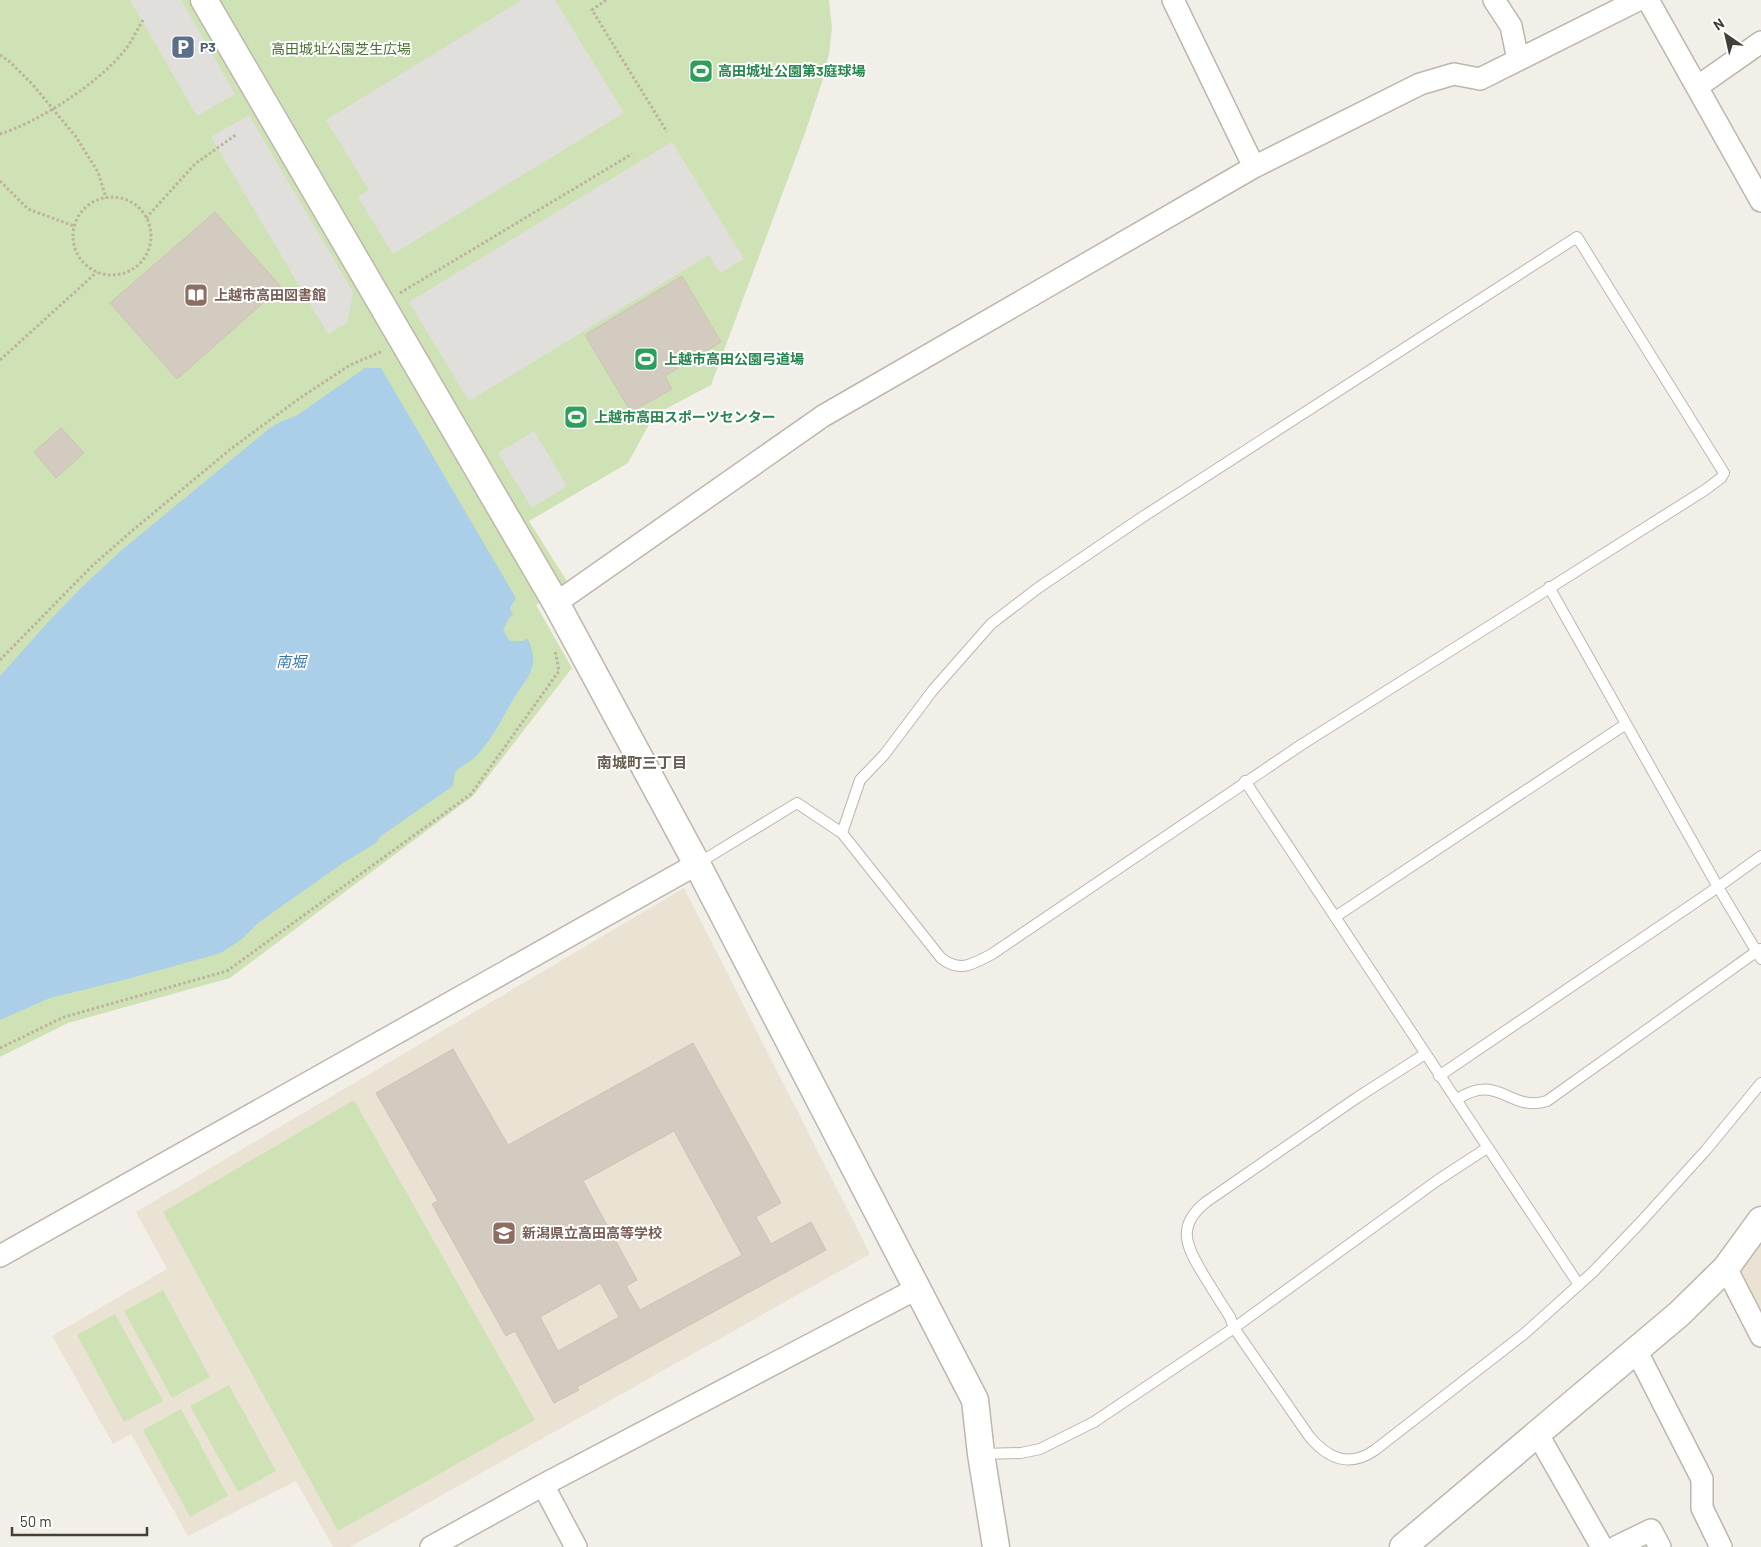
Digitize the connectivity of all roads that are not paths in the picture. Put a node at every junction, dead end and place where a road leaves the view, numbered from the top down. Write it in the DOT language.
graph roads {
  1 [pos="204,0"];
  2 [pos="1174,0"];
  3 [pos="1494,0"];
  4 [pos="1638,0"];
  5 [pos="1648,0"];
  6 [pos="1761,42"];
  7 [pos="1518,60"];
  8 [pos="1697,87"];
  9 [pos="1254,167"];
  10 [pos="1754,172"];
  11 [pos="1761,201"];
  12 [pos="1549,587"];
  13 [pos="556,603"];
  14 [pos="1626,724"];
  15 [pos="1245,781"];
  16 [pos="842,833"];
  17 [pos="1761,856"];
  18 [pos="697,864"];
  19 [pos="1718,887"];
  20 [pos="1335,917"];
  21 [pos="1760,953"];
  22 [pos="1425,1054"];
  23 [pos="1440,1076"];
  24 [pos="1761,1083"];
  25 [pos="1456,1100"];
  26 [pos="1487,1148"];
  27 [pos="1761,1220"];
  28 [pos="0,1256"];
  29 [pos="1726,1268"];
  30 [pos="1578,1285"];
  31 [pos="918,1288"];
  32 [pos="1234,1328"];
  33 [pos="1761,1336"];
  34 [pos="1636,1350"];
  35 [pos="1537,1433"];
  36 [pos="982,1454"];
  37 [pos="543,1486"];
  38 [pos="431,1547"];
  39 [pos="576,1547"];
  40 [pos="996,1547"];
  41 [pos="1403,1547"];
  42 [pos="1602,1547"];
  43 [pos="1616,1547"];
  44 [pos="1660,1547"];
  45 [pos="1721,1547"];
  1 -- 13 [label="street"];
  2 -- 9 [label="street"];
  3 -- 7 [label="street"];
  4 -- 7 [label="street"];
  5 -- 8 [label="street"];
  6 -- 8 [label="street"];
  7 -- 9 [label="street"];
  8 -- 10 [label="street"];
  9 -- 13 [label="street"];
  10 -- 11 [label="street"];
  12 -- 14 [label="lane"];
  12 -- 15 [label="lane"];
  12 -- 16 [label="lane"];
  13 -- 18 [label="street"];
  14 -- 19 [label="lane"];
  14 -- 20 [label="lane"];
  15 -- 16 [label="lane"];
  15 -- 20 [label="lane"];
  16 -- 18 [label="lane"];
  17 -- 19 [label="lane"];
  18 -- 28 [label="street"];
  18 -- 31 [label="street"];
  19 -- 21 [label="lane"];
  19 -- 23 [label="lane"];
  20 -- 22 [label="lane"];
  21 -- 25 [label="lane"];
  22 -- 23 [label="lane"];
  22 -- 32 [label="lane"];
  23 -- 25 [label="lane"];
  24 -- 30 [label="lane"];
  25 -- 26 [label="lane"];
  26 -- 30 [label="lane"];
  26 -- 32 [label="lane"];
  27 -- 29 [label="street"];
  29 -- 33 [label="street"];
  29 -- 34 [label="street"];
  30 -- 32 [label="lane"];
  31 -- 36 [label="street"];
  31 -- 37 [label="street"];
  32 -- 36 [label="lane"];
  34 -- 35 [label="street"];
  34 -- 45 [label="street"];
  35 -- 41 [label="street"];
  35 -- 42 [label="street"];
  36 -- 40 [label="street"];
  37 -- 38 [label="street"];
  37 -- 39 [label="street"];
  43 -- 44 [label="street"];
}
